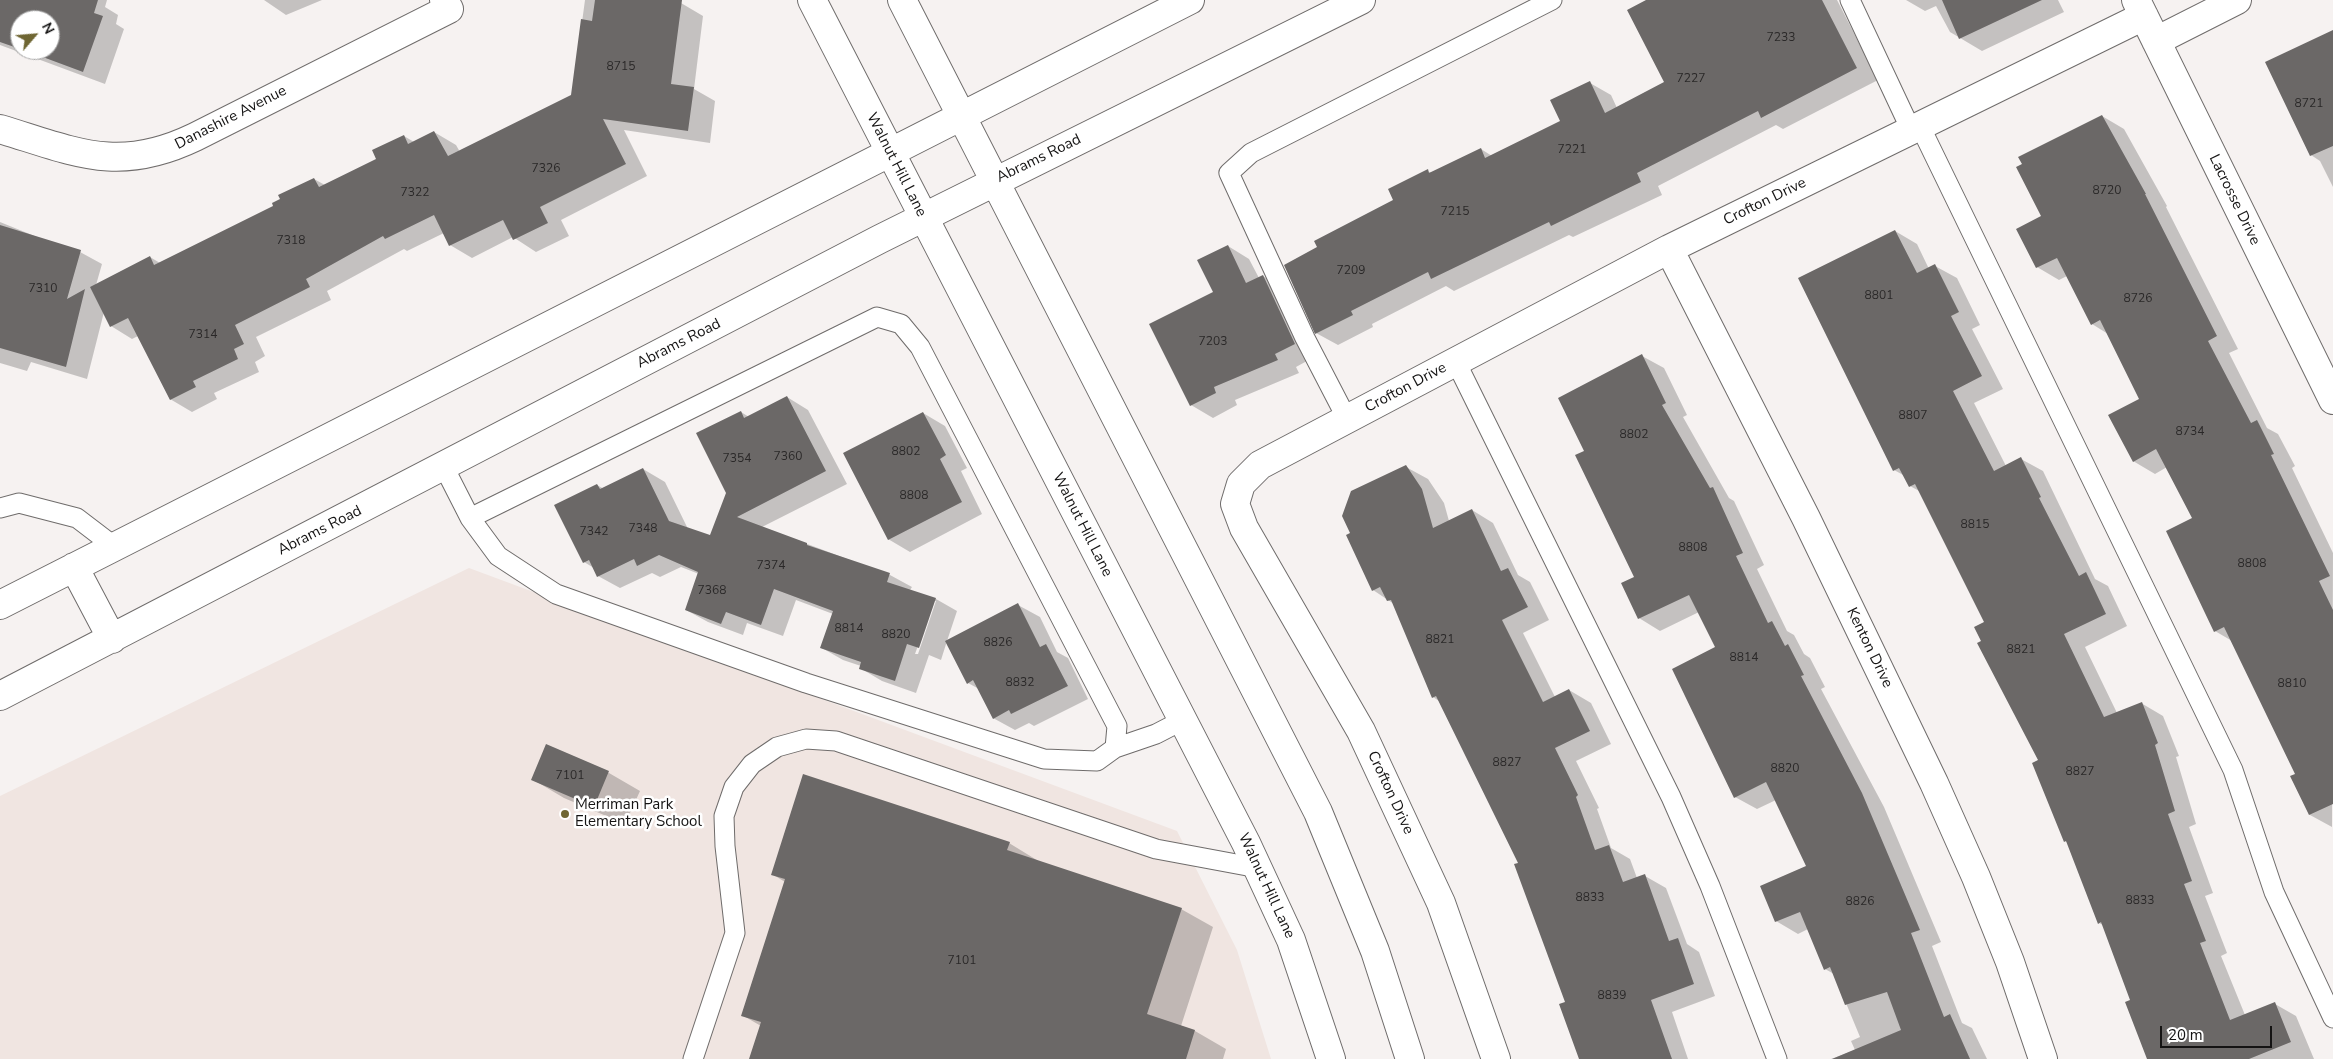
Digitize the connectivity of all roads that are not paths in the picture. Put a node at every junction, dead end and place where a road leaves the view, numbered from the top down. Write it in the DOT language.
graph roads {
  1 [pos="812,0"];
  2 [pos="902,0"];
  3 [pos="1190,0"];
  4 [pos="1361,0"];
  5 [pos="1552,0"];
  6 [pos="1850,0"];
  7 [pos="2237,0"];
  8 [pos="446,4"];
  9 [pos="2140,8"];
  10 [pos="2156,41"];
  11 [pos="961,115"];
  12 [pos="1915,128"];
  13 [pos="0,129"];
  14 [pos="890,152"];
  15 [pos="995,181"];
  16 [pos="924,217"];
  17 [pos="1669,249"];
  18 [pos="1456,362"];
  19 [pos="2333,400"];
  20 [pos="1347,419"];
  21 [pos="444,467"];
  22 [pos="0,508"];
  23 [pos="470,518"];
  24 [pos="115,547"];
  25 [pos="74,567"];
  26 [pos="0,605"];
  27 [pos="112,639"];
  28 [pos="0,696"];
  29 [pos="1183,720"];
  30 [pos="1115,748"];
  31 [pos="1258,868"];
  32 [pos="2333,1018"];
  33 [pos="693,1059"];
  34 [pos="1331,1059"];
  35 [pos="1410,1059"];
  36 [pos="1496,1059"];
  37 [pos="1777,1059"];
  38 [pos="2044,1059"];
  1 -- 14 [label="main road, Walnut Hill Lane"];
  2 -- 11 [label="main road"];
  3 -- 11 [label="main road"];
  4 -- 15 [label="main road, Abrams Road"];
  5 -- 20 [label="lane"];
  6 -- 12 [label="lane"];
  7 -- 10 [label="main road"];
  8 -- 13 [label="main road, Danashire Avenue"];
  9 -- 10 [label="main road, Lacrosse Drive"];
  9 -- 12 [label="main road, Crofton Drive"];
  10 -- 19 [label="main road, Lacrosse Drive"];
  11 -- 14 [label="main road"];
  11 -- 15 [label="main road"];
  12 -- 17 [label="main road, Crofton Drive"];
  12 -- 32 [label="lane"];
  14 -- 16 [label="main road, Walnut Hill Lane"];
  14 -- 24 [label="main road"];
  15 -- 16 [label="main road, Abrams Road"];
  15 -- 35 [label="main road"];
  16 -- 21 [label="main road, Abrams Road"];
  16 -- 29 [label="main road, Walnut Hill Lane"];
  17 -- 18 [label="main road, Crofton Drive"];
  17 -- 38 [label="main road, Kenton Drive"];
  18 -- 20 [label="main road, Crofton Drive"];
  18 -- 37 [label="lane"];
  20 -- 36 [label="main road, Crofton Drive"];
  21 -- 23 [label="lane"];
  21 -- 27 [label="main road, Abrams Road"];
  22 -- 24 [label="lane"];
  23 -- 30 [label="lane"];
  23 -- 30 [label="lane"];
  24 -- 25 [label="main road"];
  25 -- 26 [label="main road"];
  25 -- 27 [label="main road"];
  27 -- 28 [label="main road, Abrams Road"];
  29 -- 30 [label="lane"];
  29 -- 31 [label="main road, Walnut Hill Lane"];
  31 -- 33 [label="lane"];
  31 -- 34 [label="main road, Walnut Hill Lane"];
}
